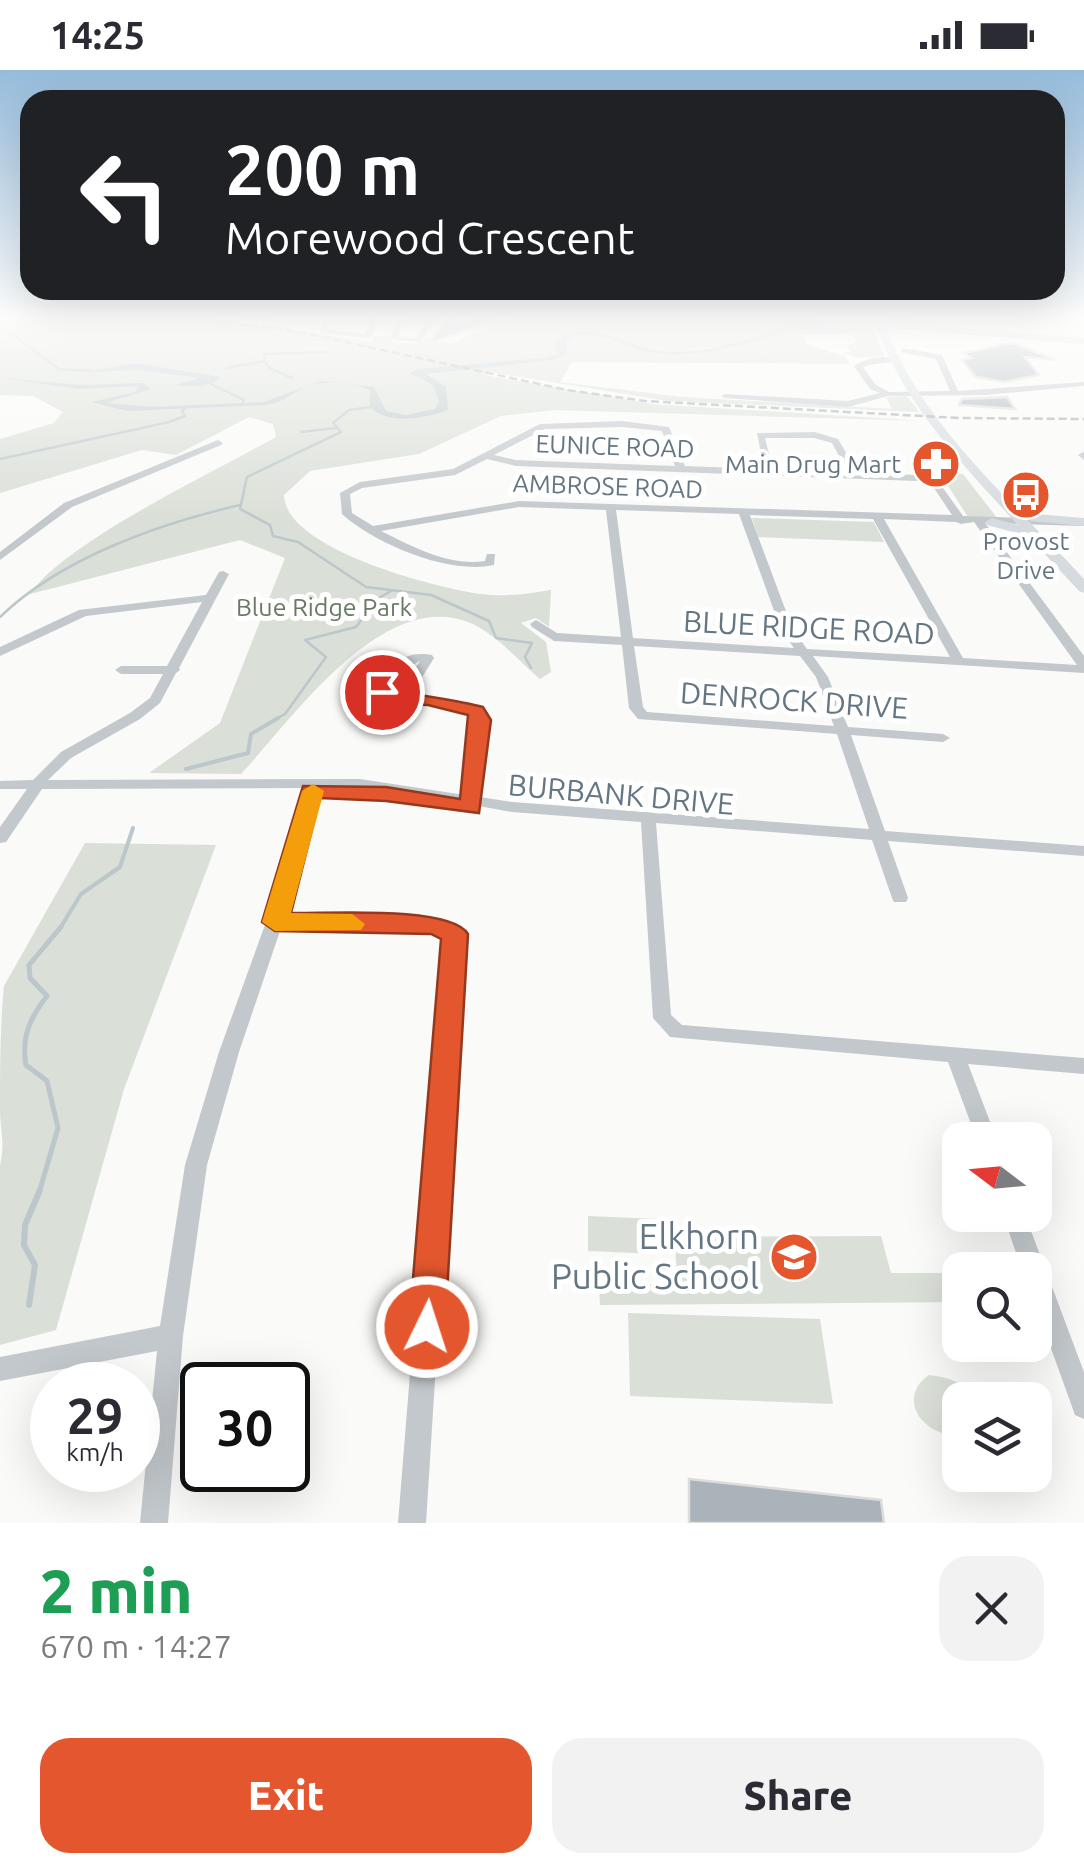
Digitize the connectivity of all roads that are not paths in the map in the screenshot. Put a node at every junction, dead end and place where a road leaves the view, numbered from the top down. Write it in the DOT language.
graph roads {
  1 [pos="872,384"];
  2 [pos="921,384"];
  3 [pos="951,384"];
  4 [pos="1084,384"];
  5 [pos="888,394"];
  6 [pos="956,394"];
  7 [pos="725,396"];
  8 [pos="218,443"];
  9 [pos="487,456"];
  10 [pos="681,469"];
  11 [pos="768,472"];
  12 [pos="854,475"];
  13 [pos="611,508"];
  14 [pos="744,512"];
  15 [pos="878,518"];
  16 [pos="961,521"];
  17 [pos="985,522"];
  18 [pos="1084,523"];
  19 [pos="1033,524"];
  20 [pos="373,529"];
  21 [pos="492,556"];
  22 [pos="0,558"];
  23 [pos="223,574"];
  24 [pos="1081,581"];
  25 [pos="209,598"];
  26 [pos="536,624"];
  27 [pos="631,642"];
  28 [pos="0,652"];
  29 [pos="804,652"];
  30 [pos="959,662"];
  31 [pos="1084,667"];
  32 [pos="121,670"];
  33 [pos="174,670"];
  34 [pos="396,674"];
  35 [pos="417,677"];
  36 [pos="403,696"];
  37 [pos="842,732"];
  38 [pos="943,738"];
  39 [pos="0,785"];
  40 [pos="36,787"];
  41 [pos="312,788"];
  42 [pos="471,804"];
  43 [pos="648,821"];
  44 [pos="0,838"];
  45 [pos="879,839"];
  46 [pos="1084,850"];
  47 [pos="1084,859"];
  48 [pos="900,898"];
  49 [pos="275,922"];
  50 [pos="956,1057"];
  51 [pos="1084,1066"];
  52 [pos="979,1122"];
  53 [pos="1052,1312"];
  54 [pos="171,1336"];
  55 [pos="11,1367"];
  56 [pos="1077,1372"];
  57 [pos="1084,1406"];
  58 [pos="154,1523"];
  59 [pos="412,1523"];
  1 -- 5 [label="street"];
  2 -- 19 [label="main road"];
  3 -- 6 [label="street"];
  4 -- 6 [label="street"];
  5 -- 6 [label="street"];
  5 -- 7 [label="street"];
  8 -- 22 [label="street"];
  9 -- 10 [label="street, EUNICE ROAD"];
  9 -- 10 [label="street"];
  9 -- 20 [label="street"];
  10 -- 11 [label="street, EUNICE ROAD"];
  11 -- 12 [label="street, EUNICE ROAD"];
  11 -- 12 [label="street"];
  12 -- 16 [label="street, EUNICE ROAD"];
  13 -- 14 [label="street, AMBROSE ROAD"];
  13 -- 20 [label="street, AMBROSE ROAD"];
  13 -- 27 [label="street"];
  14 -- 15 [label="street, AMBROSE ROAD"];
  14 -- 29 [label="street"];
  15 -- 16 [label="street, AMBROSE ROAD"];
  15 -- 30 [label="street"];
  16 -- 17 [label="street, AMBROSE ROAD"];
  17 -- 19 [label="main road"];
  17 -- 31 [label="street"];
  18 -- 19 [label="main road"];
  19 -- 24 [label="main road"];
  20 -- 21 [label="street"];
  23 -- 25 [label="street"];
  25 -- 28 [label="street"];
  25 -- 33 [label="street"];
  26 -- 27 [label="street, BLUE RIDGE ROAD"];
  27 -- 29 [label="street, BLUE RIDGE ROAD"];
  27 -- 37 [label="street, DENROCK DRIVE"];
  29 -- 30 [label="street, BLUE RIDGE ROAD"];
  29 -- 37 [label="street"];
  30 -- 31 [label="street, BLUE RIDGE ROAD"];
  32 -- 33 [label="street"];
  33 -- 40 [label="street"];
  34 -- 35 [label="street"];
  34 -- 35 [label="street"];
  34 -- 36 [label="street"];
  35 -- 36 [label="street"];
  36 -- 42 [label="street"];
  37 -- 38 [label="street, DENROCK DRIVE"];
  37 -- 45 [label="street"];
  39 -- 40 [label="street, BURBANK DRIVE"];
  40 -- 41 [label="street, BURBANK DRIVE"];
  40 -- 44 [label="street"];
  41 -- 42 [label="street, BURBANK DRIVE"];
  41 -- 49 [label="street"];
  42 -- 43 [label="street, BURBANK DRIVE"];
  43 -- 45 [label="street, BURBANK DRIVE"];
  43 -- 50 [label="street"];
  45 -- 46 [label="street, BURBANK DRIVE"];
  45 -- 47 [label="street, BURBANK DRIVE"];
  45 -- 48 [label="street"];
  49 -- 54 [label="street"];
  49 -- 59 [label="street"];
  50 -- 51 [label="street"];
  50 -- 52 [label="street"];
  53 -- 56 [label="street"];
  54 -- 55 [label="street"];
  54 -- 58 [label="street"];
  56 -- 57 [label="street"];
}
